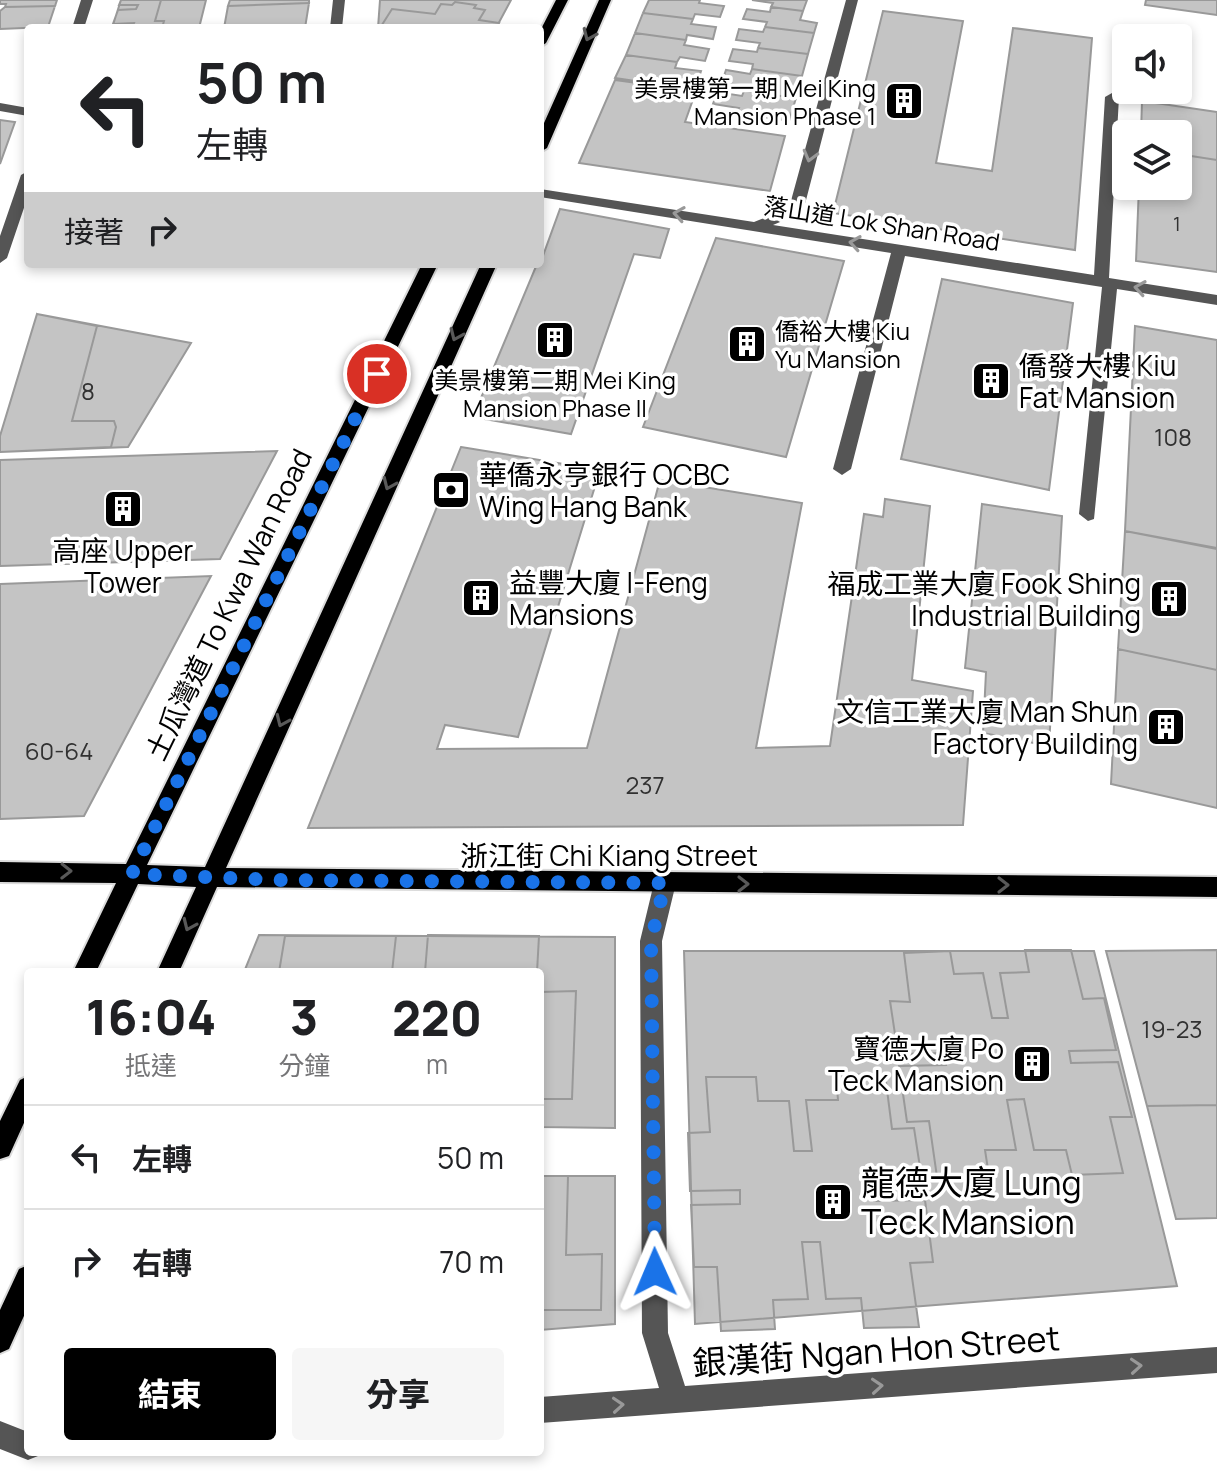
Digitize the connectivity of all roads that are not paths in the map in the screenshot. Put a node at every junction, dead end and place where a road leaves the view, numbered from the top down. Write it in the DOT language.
graph roads {
  1 [pos="87,0"];
  2 [pos="339,0"];
  3 [pos="562,0"];
  4 [pos="605,0"];
  5 [pos="852,0"];
  6 [pos="79,24"];
  7 [pos="336,24"];
  8 [pos="544,35"];
  9 [pos="1112,97"];
  10 [pos="0,107"];
  11 [pos="24,111"];
  12 [pos="544,139"];
  13 [pos="24,187"];
  14 [pos="544,194"];
  15 [pos="756,226"];
  16 [pos="899,250"];
  17 [pos="0,258"];
  18 [pos="428,268"];
  19 [pos="487,268"];
  20 [pos="1105,283"];
  21 [pos="1217,300"];
  22 [pos="842,469"];
  23 [pos="1088,514"];
  24 [pos="0,872"];
  25 [pos="132,874"];
  26 [pos="211,877"];
  27 [pos="665,883"];
  28 [pos="1217,887"];
  29 [pos="86,968"];
  30 [pos="170,968"];
  31 [pos="24,1096"];
  32 [pos="0,1147"];
  33 [pos="24,1287"];
  34 [pos="0,1340"];
  35 [pos="1217,1360"];
  36 [pos="677,1401"];
  37 [pos="544,1410"];
  38 [pos="0,1435"];
  39 [pos="24,1444"];
  1 -- 6 [label="street"];
  2 -- 7 [label="street"];
  3 -- 8 [label="main road"];
  4 -- 12 [label="main road, one-way"];
  5 -- 15 [label="street, one-way"];
  9 -- 20 [label="street"];
  10 -- 11 [label="street"];
  13 -- 17 [label="street"];
  15 -- 14 [label="street, 落山道 Lok Shan Road, one-way"];
  16 -- 15 [label="street, 落山道 Lok Shan Road, one-way"];
  16 -- 20 [label="street, 落山道 Lok Shan Road"];
  16 -- 22 [label="street"];
  18 -- 25 [label="main road, 土瓜灣道 To Kwa Wan Road"];
  19 -- 26 [label="main road, one-way"];
  21 -- 20 [label="street, 落山道 Lok Shan Road, one-way"];
  20 -- 23 [label="street"];
  24 -- 25 [label="main road, 浙江街 Chi Kiang Street, one-way"];
  25 -- 26 [label="main road, 浙江街 Chi Kiang Street"];
  25 -- 29 [label="main road, 土瓜灣道 To Kwa Wan Road"];
  26 -- 27 [label="main road, 浙江街 Chi Kiang Street"];
  26 -- 30 [label="main road, one-way"];
  27 -- 28 [label="main road, 浙江街 Chi Kiang Street, one-way"];
  27 -- 36 [label="street"];
  31 -- 32 [label="main road"];
  33 -- 34 [label="main road"];
  36 -- 35 [label="street, 銀漢街 Ngan Hon Street, one-way"];
  37 -- 36 [label="street, 銀漢街 Ngan Hon Street, one-way"];
  38 -- 39 [label="street"];
}
